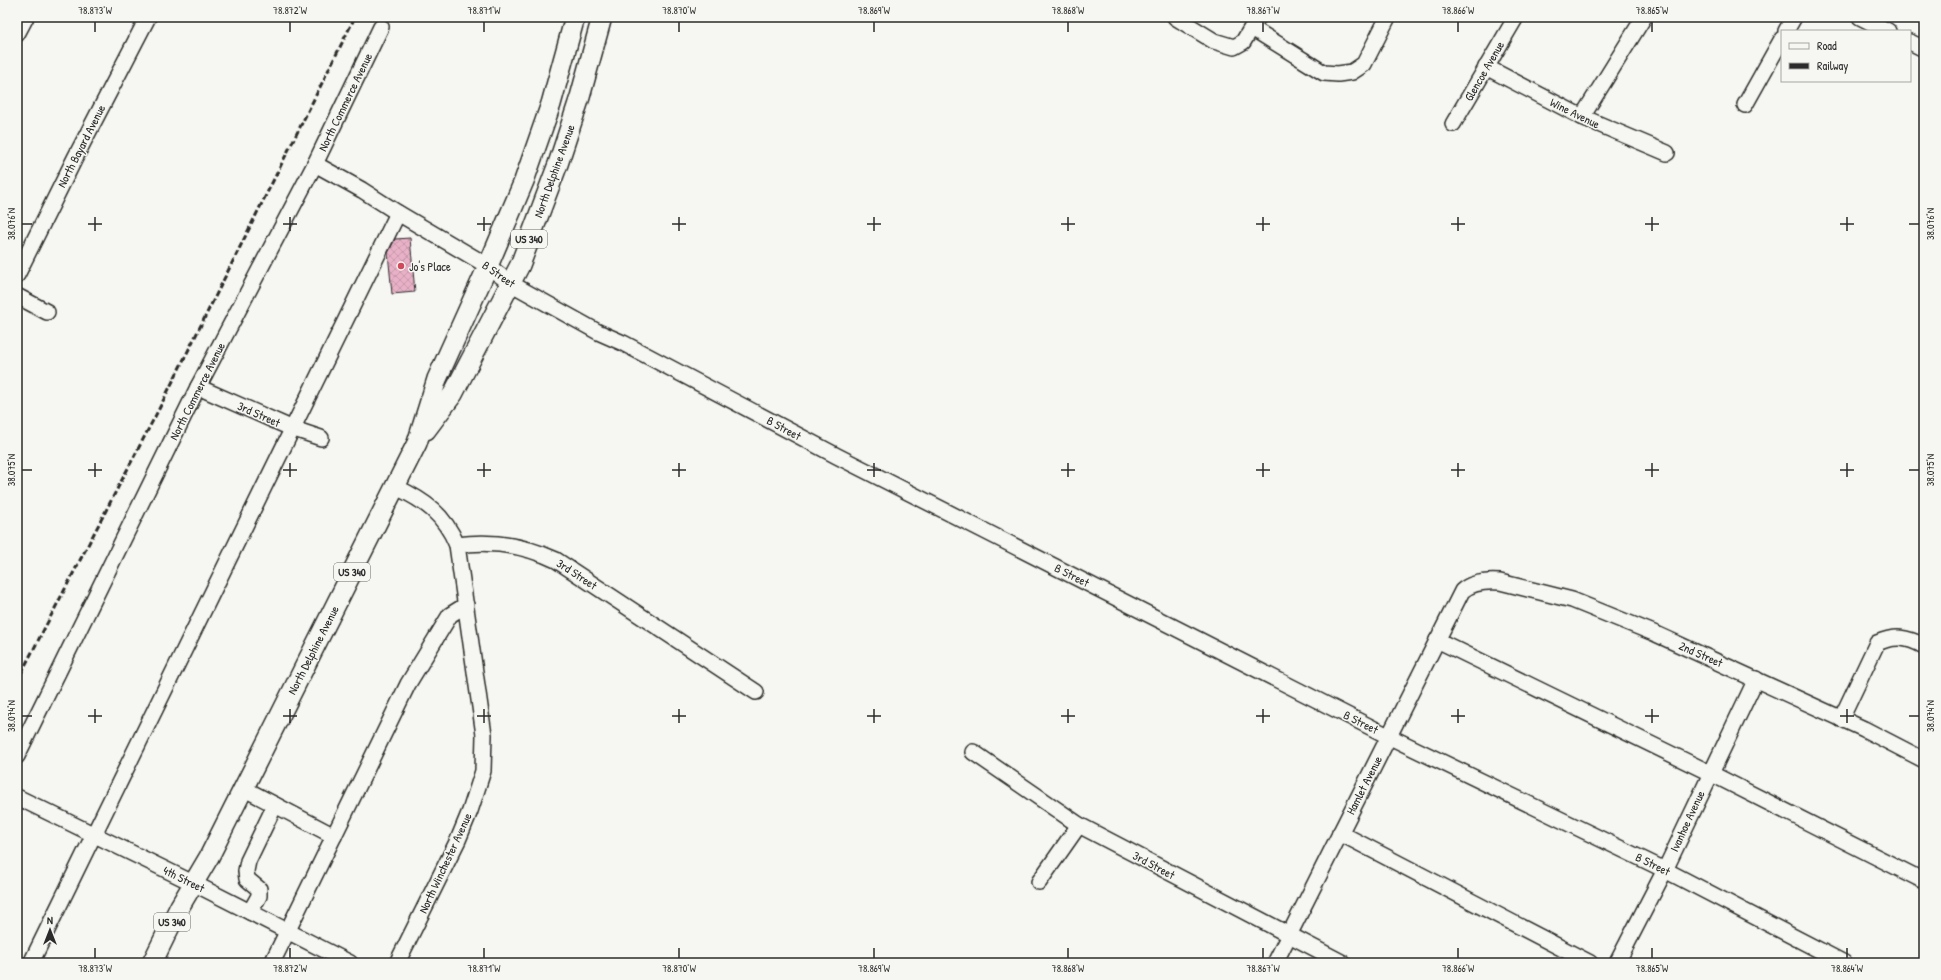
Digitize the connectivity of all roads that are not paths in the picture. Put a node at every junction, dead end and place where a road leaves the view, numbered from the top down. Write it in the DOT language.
graph roads {
  1 [pos="26,17"];
  2 [pos="148,17"];
  3 [pos="575,17"];
  4 [pos="602,17"];
  5 [pos="1175,17"];
  6 [pos="1388,17"];
  7 [pos="1516,17"];
  8 [pos="1644,17"];
  9 [pos="1794,17"];
  10 [pos="1860,17"];
  11 [pos="1255,22"];
  12 [pos="381,27"];
  13 [pos="1787,30"];
  14 [pos="1886,30"];
  15 [pos="17,34"];
  16 [pos="1781,41"];
  17 [pos="1911,42"];
  18 [pos="1924,49"];
  19 [pos="1486,67"];
  20 [pos="1745,105"];
  21 [pos="1582,117"];
  22 [pos="1453,124"];
  23 [pos="1667,153"];
  24 [pos="315,164"];
  25 [pos="398,213"];
  26 [pos="488,266"];
  27 [pos="17,275"];
  28 [pos="510,283"];
  29 [pos="17,296"];
  30 [pos="46,312"];
  31 [pos="198,387"];
  32 [pos="291,428"];
  33 [pos="321,438"];
  34 [pos="417,443"];
  35 [pos="396,487"];
  36 [pos="457,545"];
  37 [pos="1467,587"];
  38 [pos="466,605"];
  39 [pos="1437,640"];
  40 [pos="1924,646"];
  41 [pos="1756,679"];
  42 [pos="756,692"];
  43 [pos="1841,719"];
  44 [pos="1388,736"];
  45 [pos="973,752"];
  46 [pos="17,756"];
  47 [pos="1924,760"];
  48 [pos="1710,773"];
  49 [pos="243,788"];
  50 [pos="17,797"];
  51 [pos="275,804"];
  52 [pos="1078,825"];
  53 [pos="1340,833"];
  54 [pos="95,835"];
  55 [pos="334,836"];
  56 [pos="1665,870"];
  57 [pos="1924,881"];
  58 [pos="1039,882"];
  59 [pos="193,883"];
  60 [pos="250,912"];
  61 [pos="288,931"];
  62 [pos="1288,936"];
  63 [pos="31,963"];
  64 [pos="152,963"];
  65 [pos="272,963"];
  66 [pos="350,963"];
  67 [pos="397,963"];
  68 [pos="1275,963"];
  69 [pos="1343,963"];
  70 [pos="1590,963"];
  71 [pos="1617,963"];
  72 [pos="1844,963"];
  1 -- 15 [label="street"];
  2 -- 27 [label="street, North Bayard Avenue"];
  3 -- 26 [label="main road, North Delphine Avenue / US 340"];
  4 -- 28 [label="main road, North Delphine Avenue / US 340"];
  5 -- 11 [label="street"];
  6 -- 11 [label="street"];
  7 -- 19 [label="street, Glencoe Avenue"];
  8 -- 21 [label="street"];
  9 -- 13 [label="street"];
  10 -- 14 [label="street"];
  12 -- 24 [label="street, North Commerce Avenue"];
  16 -- 20 [label="street"];
  17 -- 18 [label="street"];
  19 -- 21 [label="street, Wine Avenue"];
  19 -- 22 [label="street, Glencoe Avenue"];
  21 -- 23 [label="street, Wine Avenue"];
  24 -- 25 [label="street, B Street"];
  24 -- 31 [label="street, North Commerce Avenue"];
  25 -- 26 [label="street, B Street"];
  25 -- 32 [label="street"];
  26 -- 28 [label="street, B Street"];
  26 -- 34 [label="main road, North Delphine Avenue / US 340"];
  28 -- 34 [label="main road, North Delphine Avenue / US 340"];
  28 -- 44 [label="street, B Street"];
  29 -- 30 [label="street"];
  31 -- 32 [label="street, 3rd Street"];
  31 -- 46 [label="street, North Commerce Avenue"];
  32 -- 33 [label="street, 3rd Street"];
  32 -- 54 [label="street"];
  34 -- 35 [label="main road, North Delphine Avenue / US 340"];
  35 -- 36 [label="street"];
  35 -- 49 [label="main road, North Delphine Avenue / US 340"];
  36 -- 38 [label="street, North Winchester Avenue"];
  36 -- 42 [label="street, 3rd Street"];
  37 -- 39 [label="street, Hamlet Avenue"];
  37 -- 41 [label="street, 2nd Street"];
  38 -- 55 [label="street"];
  38 -- 67 [label="street, North Winchester Avenue"];
  39 -- 44 [label="street, Hamlet Avenue"];
  39 -- 48 [label="street"];
  40 -- 43 [label="street"];
  41 -- 43 [label="street, 2nd Street"];
  41 -- 48 [label="street, Ivanhoe Avenue"];
  43 -- 47 [label="street, 2nd Street"];
  44 -- 53 [label="street, Hamlet Avenue"];
  44 -- 56 [label="street, B Street"];
  45 -- 52 [label="street, 3rd Street"];
  48 -- 56 [label="street, Ivanhoe Avenue"];
  48 -- 57 [label="street"];
  49 -- 51 [label="street"];
  49 -- 59 [label="main road, North Delphine Avenue / US 340"];
  50 -- 54 [label="street, 4th Street"];
  51 -- 55 [label="street"];
  51 -- 60 [label="street"];
  52 -- 58 [label="street"];
  52 -- 62 [label="street, 3rd Street"];
  53 -- 62 [label="street, Hamlet Avenue"];
  53 -- 70 [label="street"];
  54 -- 59 [label="street, 4th Street"];
  54 -- 63 [label="street"];
  55 -- 61 [label="street"];
  56 -- 71 [label="street, Ivanhoe Avenue"];
  56 -- 72 [label="street, B Street"];
  59 -- 60 [label="street, 4th Street"];
  59 -- 64 [label="main road, North Delphine Avenue / US 340"];
  60 -- 61 [label="street, 4th Street"];
  61 -- 65 [label="street"];
  61 -- 66 [label="street, 4th Street"];
  62 -- 68 [label="street, Hamlet Avenue"];
  62 -- 69 [label="street, 3rd Street"];
}
